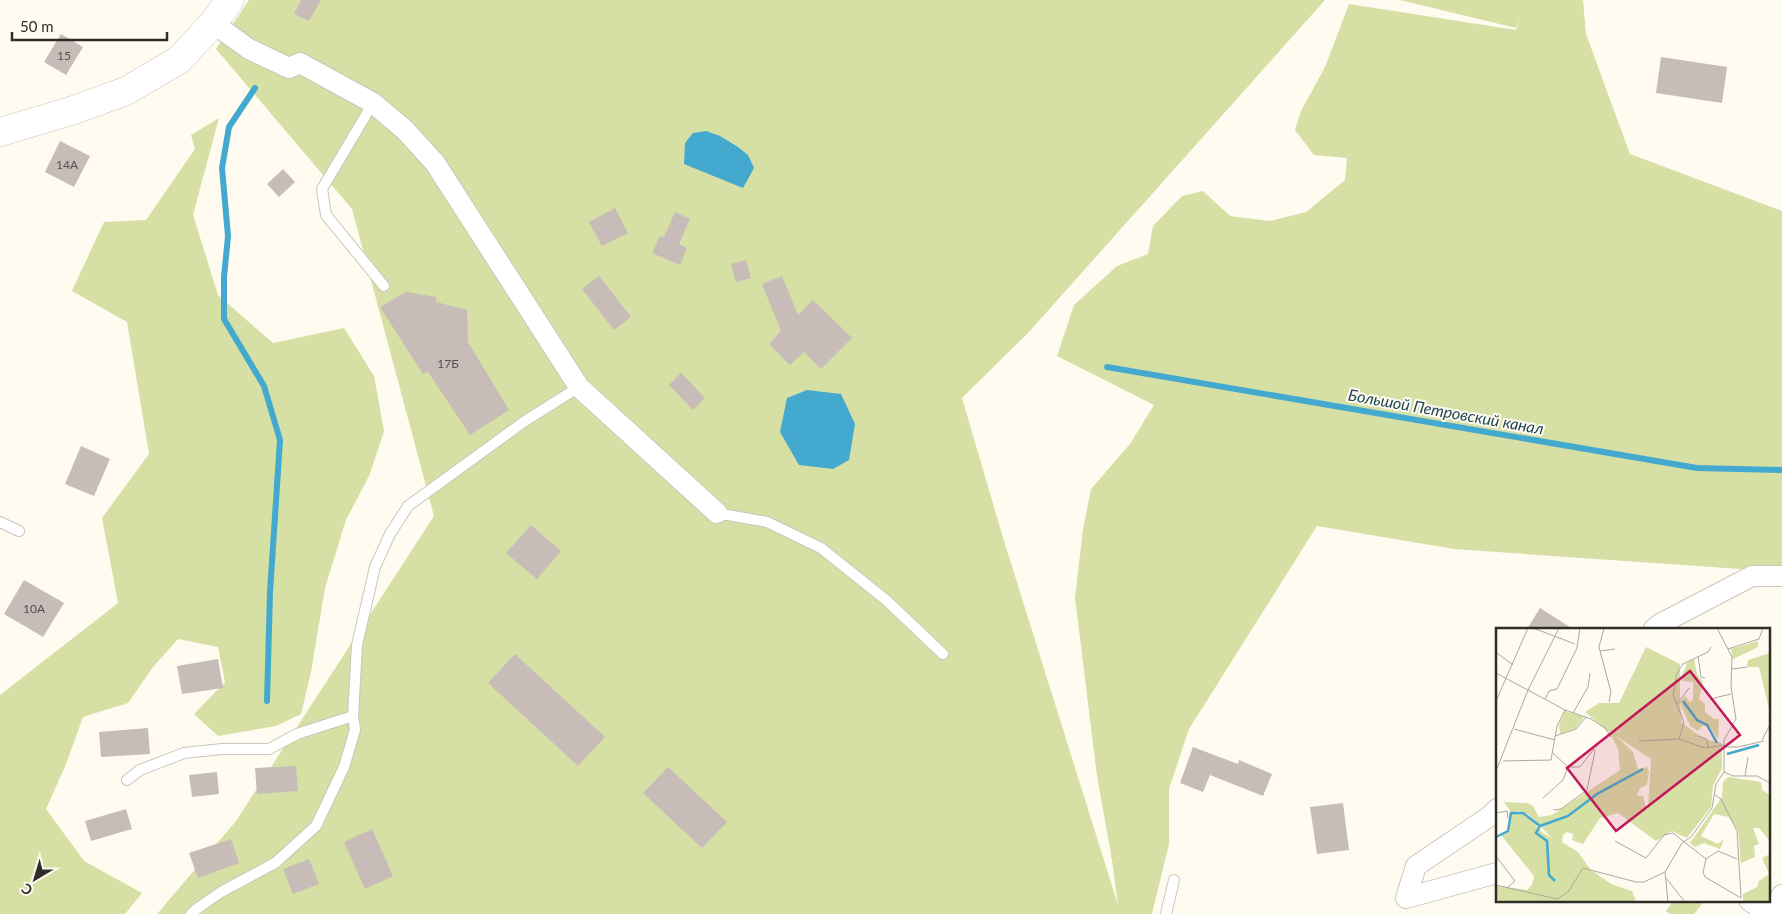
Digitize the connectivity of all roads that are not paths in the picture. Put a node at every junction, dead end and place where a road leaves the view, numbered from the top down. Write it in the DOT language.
graph roads {
  1 [pos="222,7"];
  2 [pos="373,103"];
  3 [pos="0,132"];
  4 [pos="384,286"];
  5 [pos="579,387"];
  6 [pos="718,513"];
  7 [pos="0,522"];
  8 [pos="19,531"];
  9 [pos="1782,576"];
  10 [pos="1655,628"];
  11 [pos="943,654"];
  12 [pos="353,716"];
  13 [pos="127,780"];
  14 [pos="1496,810"];
  15 [pos="1496,873"];
  16 [pos="1174,880"];
  17 [pos="1782,894"];
  18 [pos="1752,902"];
  19 [pos="191,914"];
  20 [pos="1166,914"];
  21 [pos="1768,914"];
  1 -- 2 [label="street"];
  1 -- 3 [label="street"];
  2 -- 4 [label="lane"];
  2 -- 5 [label="street"];
  5 -- 6 [label="street"];
  5 -- 12 [label="lane"];
  6 -- 11 [label="lane"];
  7 -- 8 [label="lane"];
  9 -- 10 [label="street"];
  12 -- 13 [label="lane"];
  12 -- 19 [label="lane"];
  14 -- 15 [label="street"];
  16 -- 20 [label="lane"];
  17 -- 21 [label="street"];
  18 -- 21 [label="street"];
}
